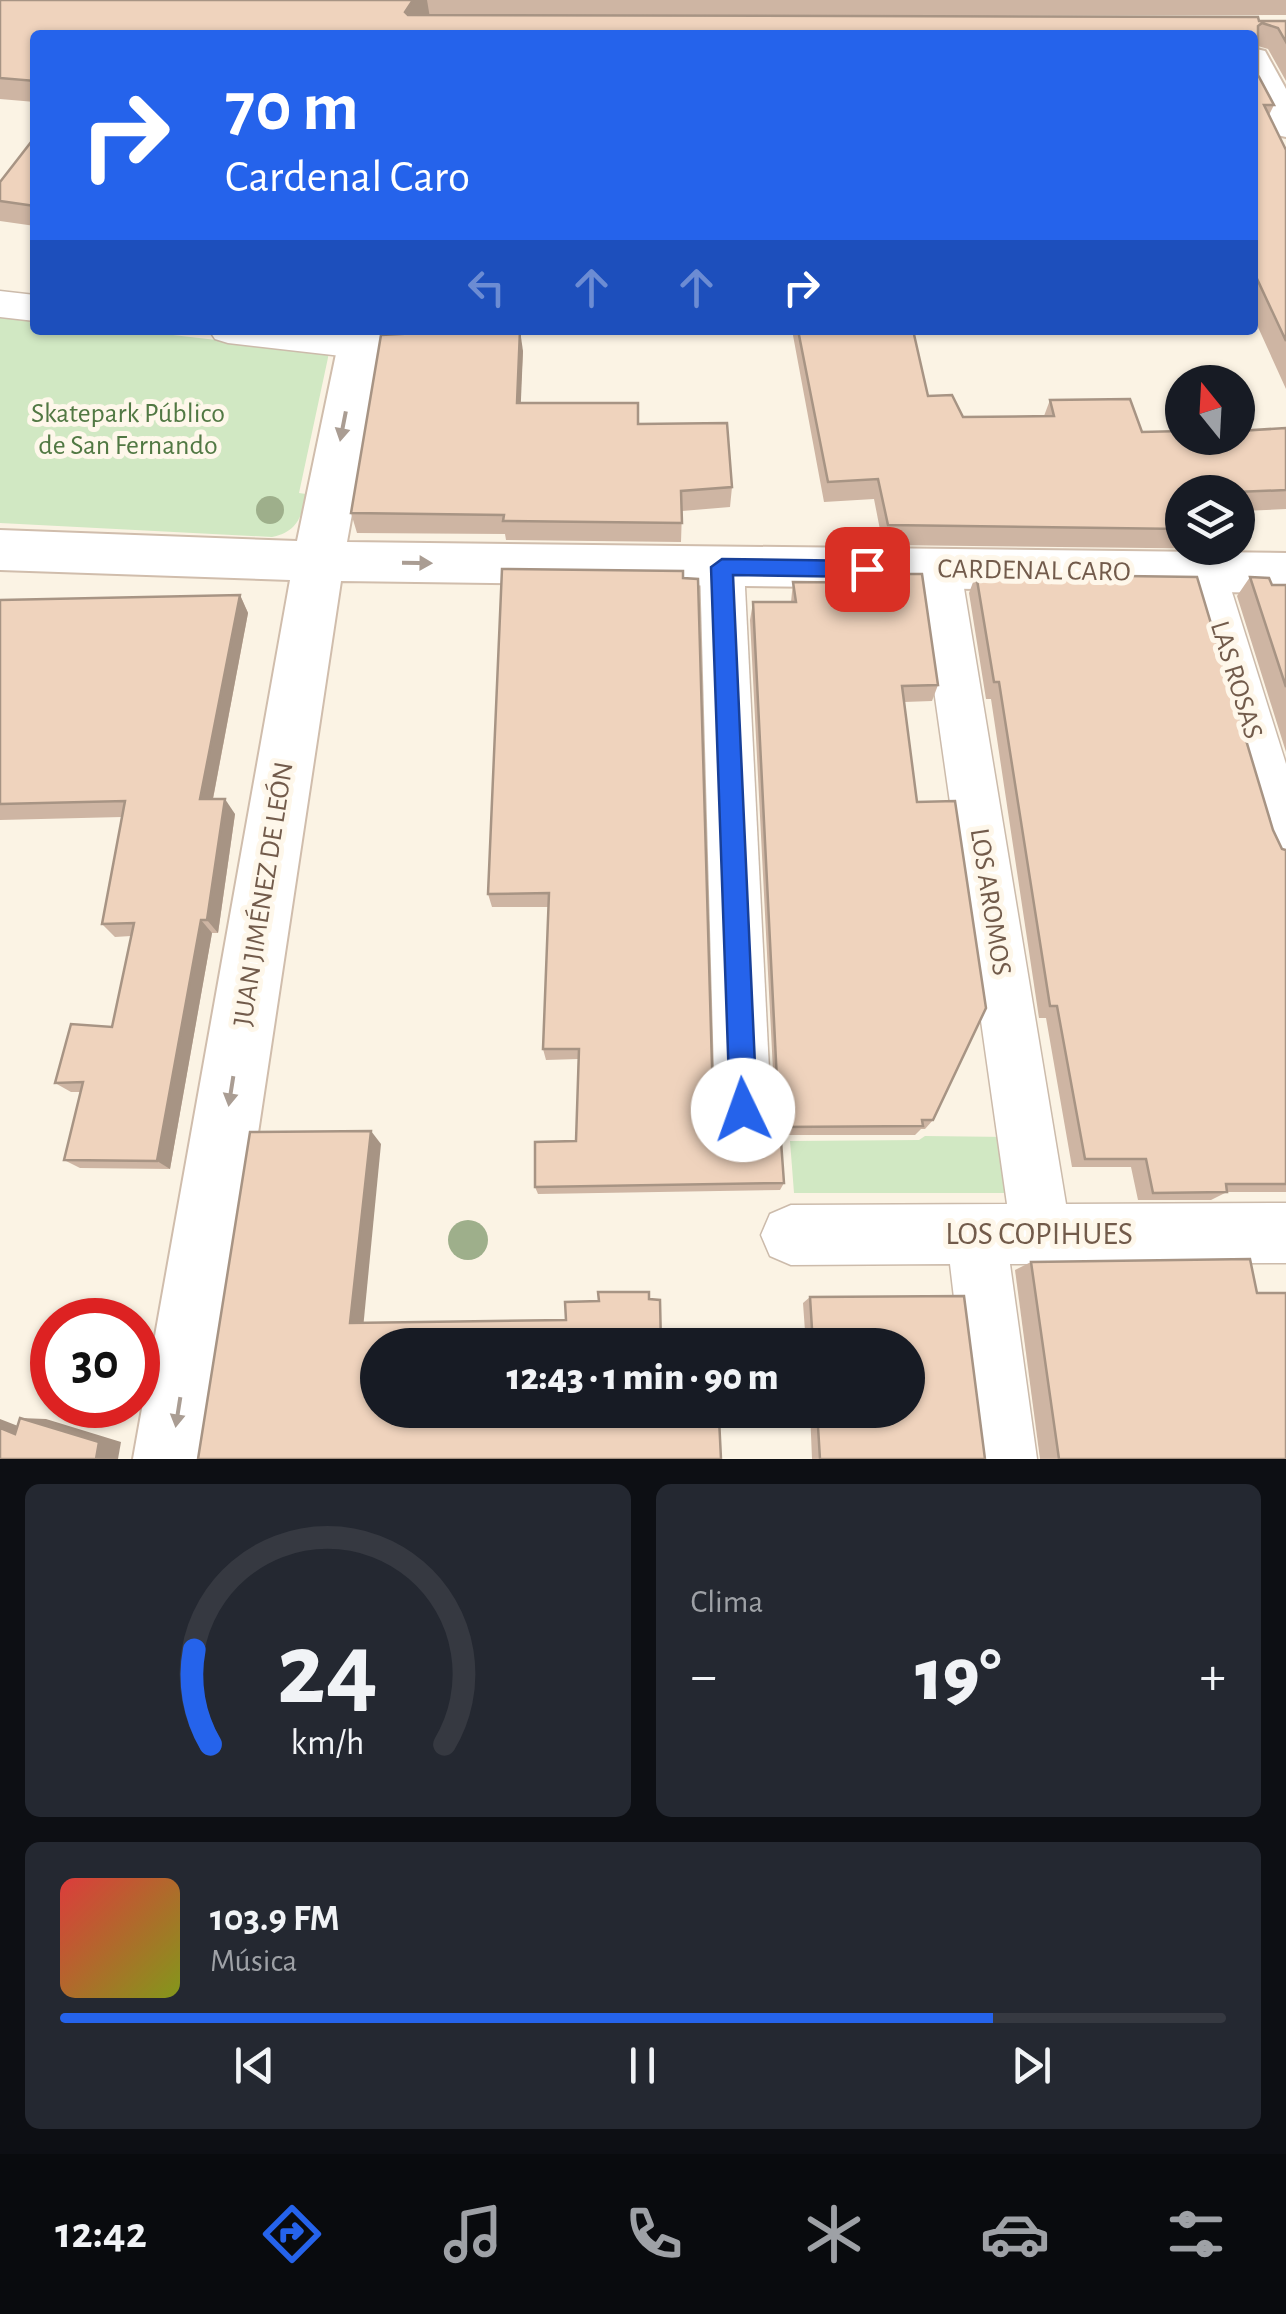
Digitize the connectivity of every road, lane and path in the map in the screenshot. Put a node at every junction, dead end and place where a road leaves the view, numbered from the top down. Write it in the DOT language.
graph roads {
  1 [pos="1258,58"];
  2 [pos="1286,126"];
  3 [pos="0,304"];
  4 [pos="30,307"];
  5 [pos="323,335"];
  6 [pos="361,337"];
  7 [pos="0,550"];
  8 [pos="319,561"];
  9 [pos="722,567"];
  10 [pos="939,570"];
  11 [pos="1204,573"];
  12 [pos="1286,573"];
  13 [pos="1286,844"];
  14 [pos="743,1110"];
  15 [pos="1286,1233"];
  16 [pos="976,1234"];
  17 [pos="1042,1234"];
  18 [pos="791,1235"];
  19 [pos="170,1459"];
  20 [pos="1005,1459"];
  1 -- 2 [label="street"];
  3 -- 4 [label="street"];
  5 -- 6 [label="street"];
  6 -- 8 [label="street, JUAN JIMÉNEZ DE LEÓN, one-way"];
  7 -- 8 [label="street, CARDENAL CARO"];
  8 -- 9 [label="street, CARDENAL CARO, one-way"];
  8 -- 19 [label="street, JUAN JIMÉNEZ DE LEÓN, one-way"];
  9 -- 10 [label="street, CARDENAL CARO"];
  9 -- 14 [label="street"];
  10 -- 11 [label="street, CARDENAL CARO"];
  10 -- 17 [label="street, LOS AROMOS"];
  11 -- 12 [label="street, CARDENAL CARO"];
  11 -- 13 [label="street, LAS ROSAS"];
  15 -- 17 [label="street, LOS COPIHUES"];
  16 -- 17 [label="street, LOS COPIHUES"];
  16 -- 18 [label="street, LOS COPIHUES"];
  16 -- 20 [label="street"];
}
